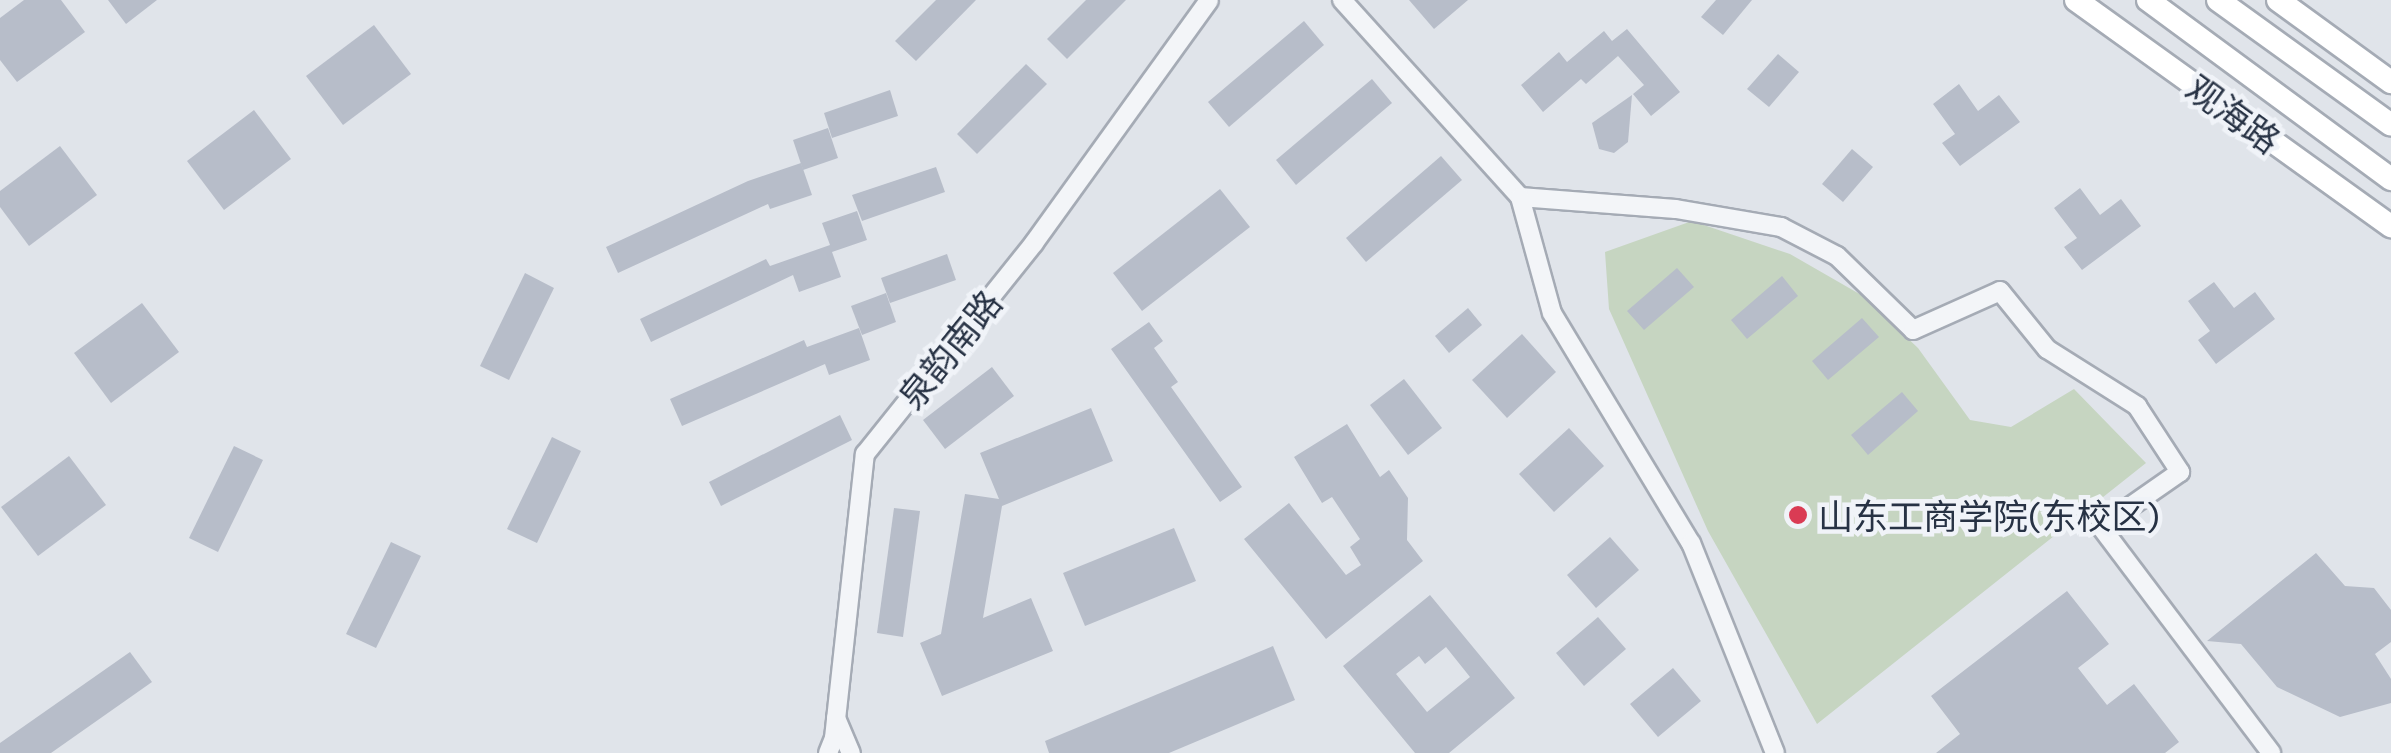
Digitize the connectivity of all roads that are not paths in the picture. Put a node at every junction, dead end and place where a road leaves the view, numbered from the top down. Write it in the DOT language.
graph roads {
  1 [pos="1208,0"];
  2 [pos="1342,0"];
  3 [pos="2076,0"];
  4 [pos="2148,0"];
  5 [pos="2218,0"];
  6 [pos="2278,0"];
  7 [pos="2391,82"];
  8 [pos="2391,126"];
  9 [pos="2391,179"];
  10 [pos="1520,197"];
  11 [pos="2391,226"];
  12 [pos="836,718"];
  13 [pos="828,753"];
  14 [pos="851,753"];
  15 [pos="1775,753"];
  16 [pos="2271,753"];
  1 -- 12 [label="street, 泉韵南路"];
  2 -- 10 [label="street"];
  3 -- 11 [label="main road, 观海路"];
  4 -- 9 [label="main road, 观海路"];
  5 -- 8 [label="main road"];
  6 -- 7 [label="main road"];
  10 -- 15 [label="street"];
  10 -- 16 [label="street"];
  12 -- 13 [label="street, 泉韵南路"];
  12 -- 14 [label="street"];
}
